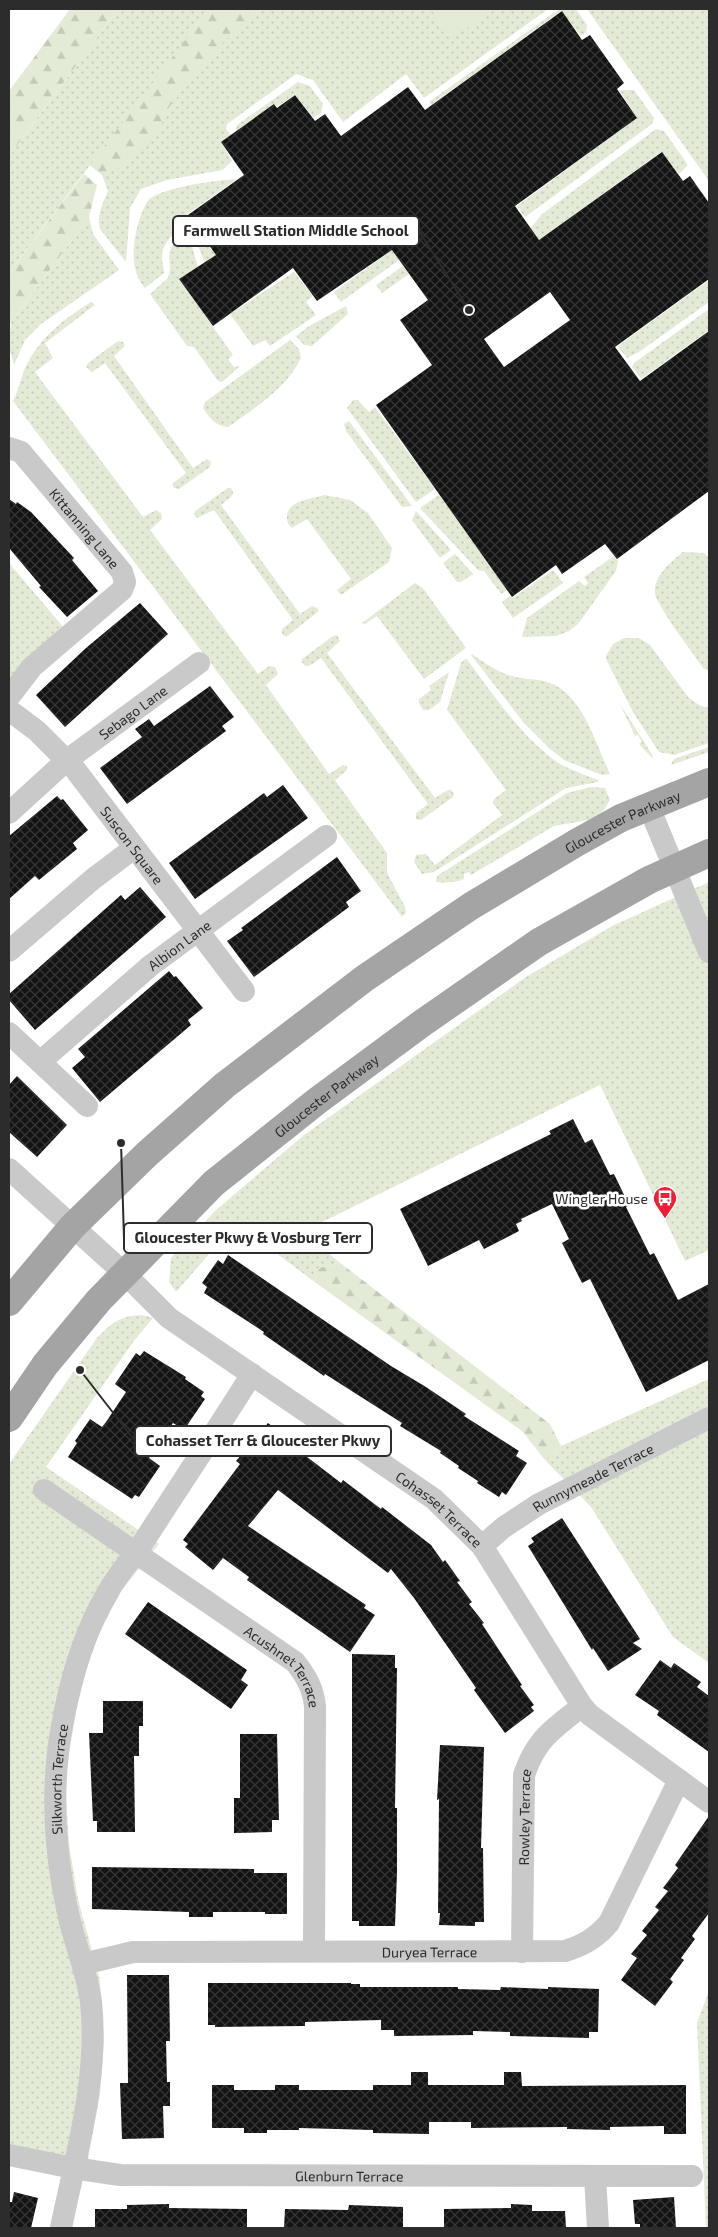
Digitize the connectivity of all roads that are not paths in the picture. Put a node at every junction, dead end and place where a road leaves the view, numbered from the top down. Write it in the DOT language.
graph roads {
  1 [pos="9,448"];
  2 [pos="199,663"];
  3 [pos="9,697"];
  4 [pos="9,710"];
  5 [pos="67,760"];
  6 [pos="709,782"];
  7 [pos="649,807"];
  8 [pos="9,813"];
  9 [pos="326,836"];
  10 [pos="134,848"];
  11 [pos="709,853"];
  12 [pos="675,867"];
  13 [pos="199,930"];
  14 [pos="9,951"];
  15 [pos="709,952"];
  16 [pos="244,991"];
  17 [pos="9,1033"];
  18 [pos="40,1062"];
  19 [pos="87,1106"];
  20 [pos="9,1169"];
  21 [pos="72,1227"];
  22 [pos="124,1273"];
  23 [pos="9,1302"];
  24 [pos="252,1374"];
  25 [pos="9,1418"];
  26 [pos="709,1418"];
  27 [pos="44,1490"];
  28 [pos="482,1546"];
  29 [pos="136,1553"];
  30 [pos="582,1706"];
  31 [pos="679,1780"];
  32 [pos="709,1802"];
  33 [pos="314,1952"];
  34 [pos="522,1952"];
  35 [pos="83,1964"];
  36 [pos="9,2155"];
  37 [pos="73,2168"];
  38 [pos="595,2176"];
  39 [pos="692,2176"];
  40 [pos="61,2228"];
  41 [pos="598,2228"];
  1 -- 3 [label="street, Kittanning Lane"];
  2 -- 5 [label="street, Sebago Lane"];
  4 -- 5 [label="street, Suscon Square"];
  5 -- 8 [label="street, Sebago Lane"];
  5 -- 10 [label="street, Suscon Square"];
  6 -- 7 [label="main road, Gloucester Parkway"];
  7 -- 12 [label="street"];
  7 -- 21 [label="main road, Gloucester Parkway"];
  9 -- 13 [label="street, Albion Lane"];
  10 -- 13 [label="street, Suscon Square"];
  10 -- 14 [label="street"];
  11 -- 12 [label="main road, Gloucester Parkway"];
  12 -- 15 [label="street"];
  12 -- 22 [label="main road, Gloucester Parkway"];
  13 -- 16 [label="street, Suscon Square"];
  13 -- 18 [label="street, Albion Lane"];
  17 -- 18 [label="street"];
  18 -- 19 [label="street"];
  20 -- 21 [label="street, Cohasset Terrace"];
  21 -- 22 [label="street, Cohasset Terrace"];
  21 -- 23 [label="main road, Gloucester Parkway"];
  22 -- 24 [label="street, Cohasset Terrace"];
  22 -- 25 [label="main road, Gloucester Parkway"];
  24 -- 28 [label="street, Cohasset Terrace"];
  24 -- 29 [label="street, Silkworth Terrace"];
  26 -- 28 [label="street, Runnymeade Terrace"];
  27 -- 29 [label="street, Acushnet Terrace"];
  28 -- 30 [label="street, Cohasset Terrace"];
  29 -- 33 [label="street, Acushnet Terrace"];
  29 -- 35 [label="street, Silkworth Terrace"];
  30 -- 31 [label="street, Cohasset Terrace"];
  30 -- 34 [label="street, Rowley Terrace"];
  31 -- 32 [label="street, Cohasset Terrace"];
  31 -- 34 [label="street, Duryea Terrace"];
  33 -- 34 [label="street, Duryea Terrace"];
  33 -- 35 [label="street, Duryea Terrace"];
  35 -- 37 [label="street, Silkworth Terrace"];
  36 -- 37 [label="street, Glenburn Terrace"];
  37 -- 38 [label="street, Glenburn Terrace"];
  37 -- 40 [label="street, Silkworth Terrace"];
  38 -- 39 [label="street, Glenburn Terrace"];
  38 -- 41 [label="street"];
}
